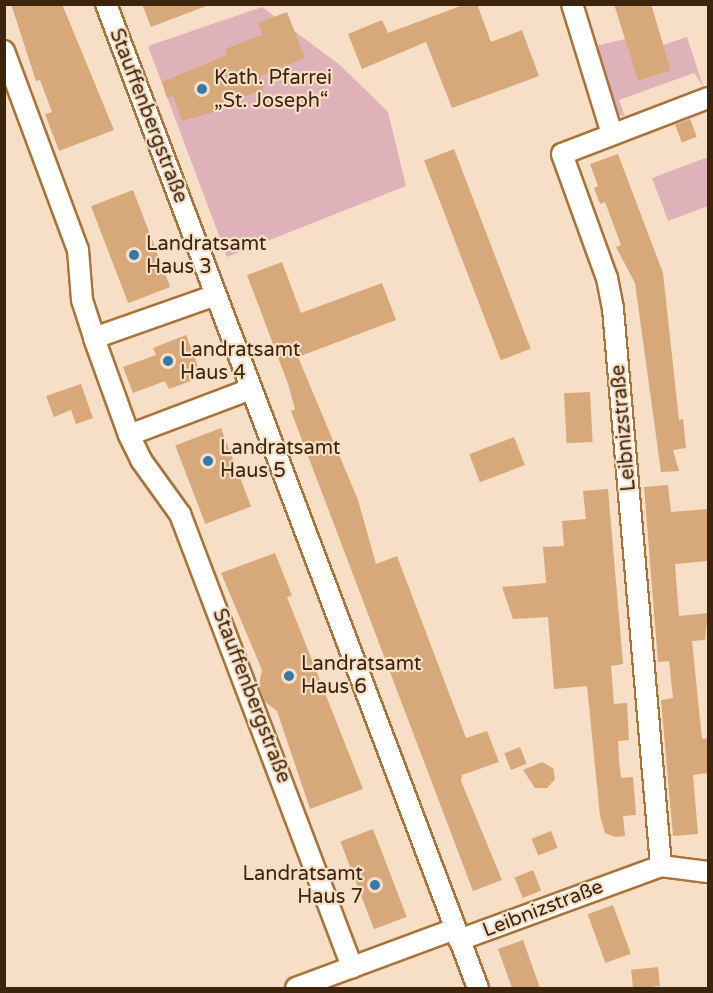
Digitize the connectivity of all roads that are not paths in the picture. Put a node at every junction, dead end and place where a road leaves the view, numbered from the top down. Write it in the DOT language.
graph roads {
  1 [pos="106,4"];
  2 [pos="572,4"];
  3 [pos="4,51"];
  4 [pos="708,98"];
  5 [pos="612,134"];
  6 [pos="216,295"];
  7 [pos="94,338"];
  8 [pos="251,389"];
  9 [pos="129,435"];
  10 [pos="661,866"];
  11 [pos="708,872"];
  12 [pos="457,934"];
  13 [pos="352,967"];
  14 [pos="296,988"];
  15 [pos="478,988"];
  1 -- 6 [label="street, Stauffenbergstraße"];
  2 -- 5 [label="street"];
  3 -- 7 [label="street, Stauffenbergstraße"];
  4 -- 5 [label="street, Leibnizstraße"];
  5 -- 10 [label="street, Leibnizstraße"];
  6 -- 7 [label="street"];
  6 -- 8 [label="street, Stauffenbergstraße"];
  7 -- 9 [label="street, Stauffenbergstraße"];
  8 -- 9 [label="street"];
  8 -- 12 [label="street, Stauffenbergstraße"];
  9 -- 13 [label="street, Stauffenbergstraße"];
  10 -- 11 [label="street, Leibnizstraße"];
  10 -- 12 [label="street, Leibnizstraße"];
  12 -- 13 [label="street"];
  12 -- 15 [label="street, Stauffenbergstraße"];
  13 -- 14 [label="street"];
}
